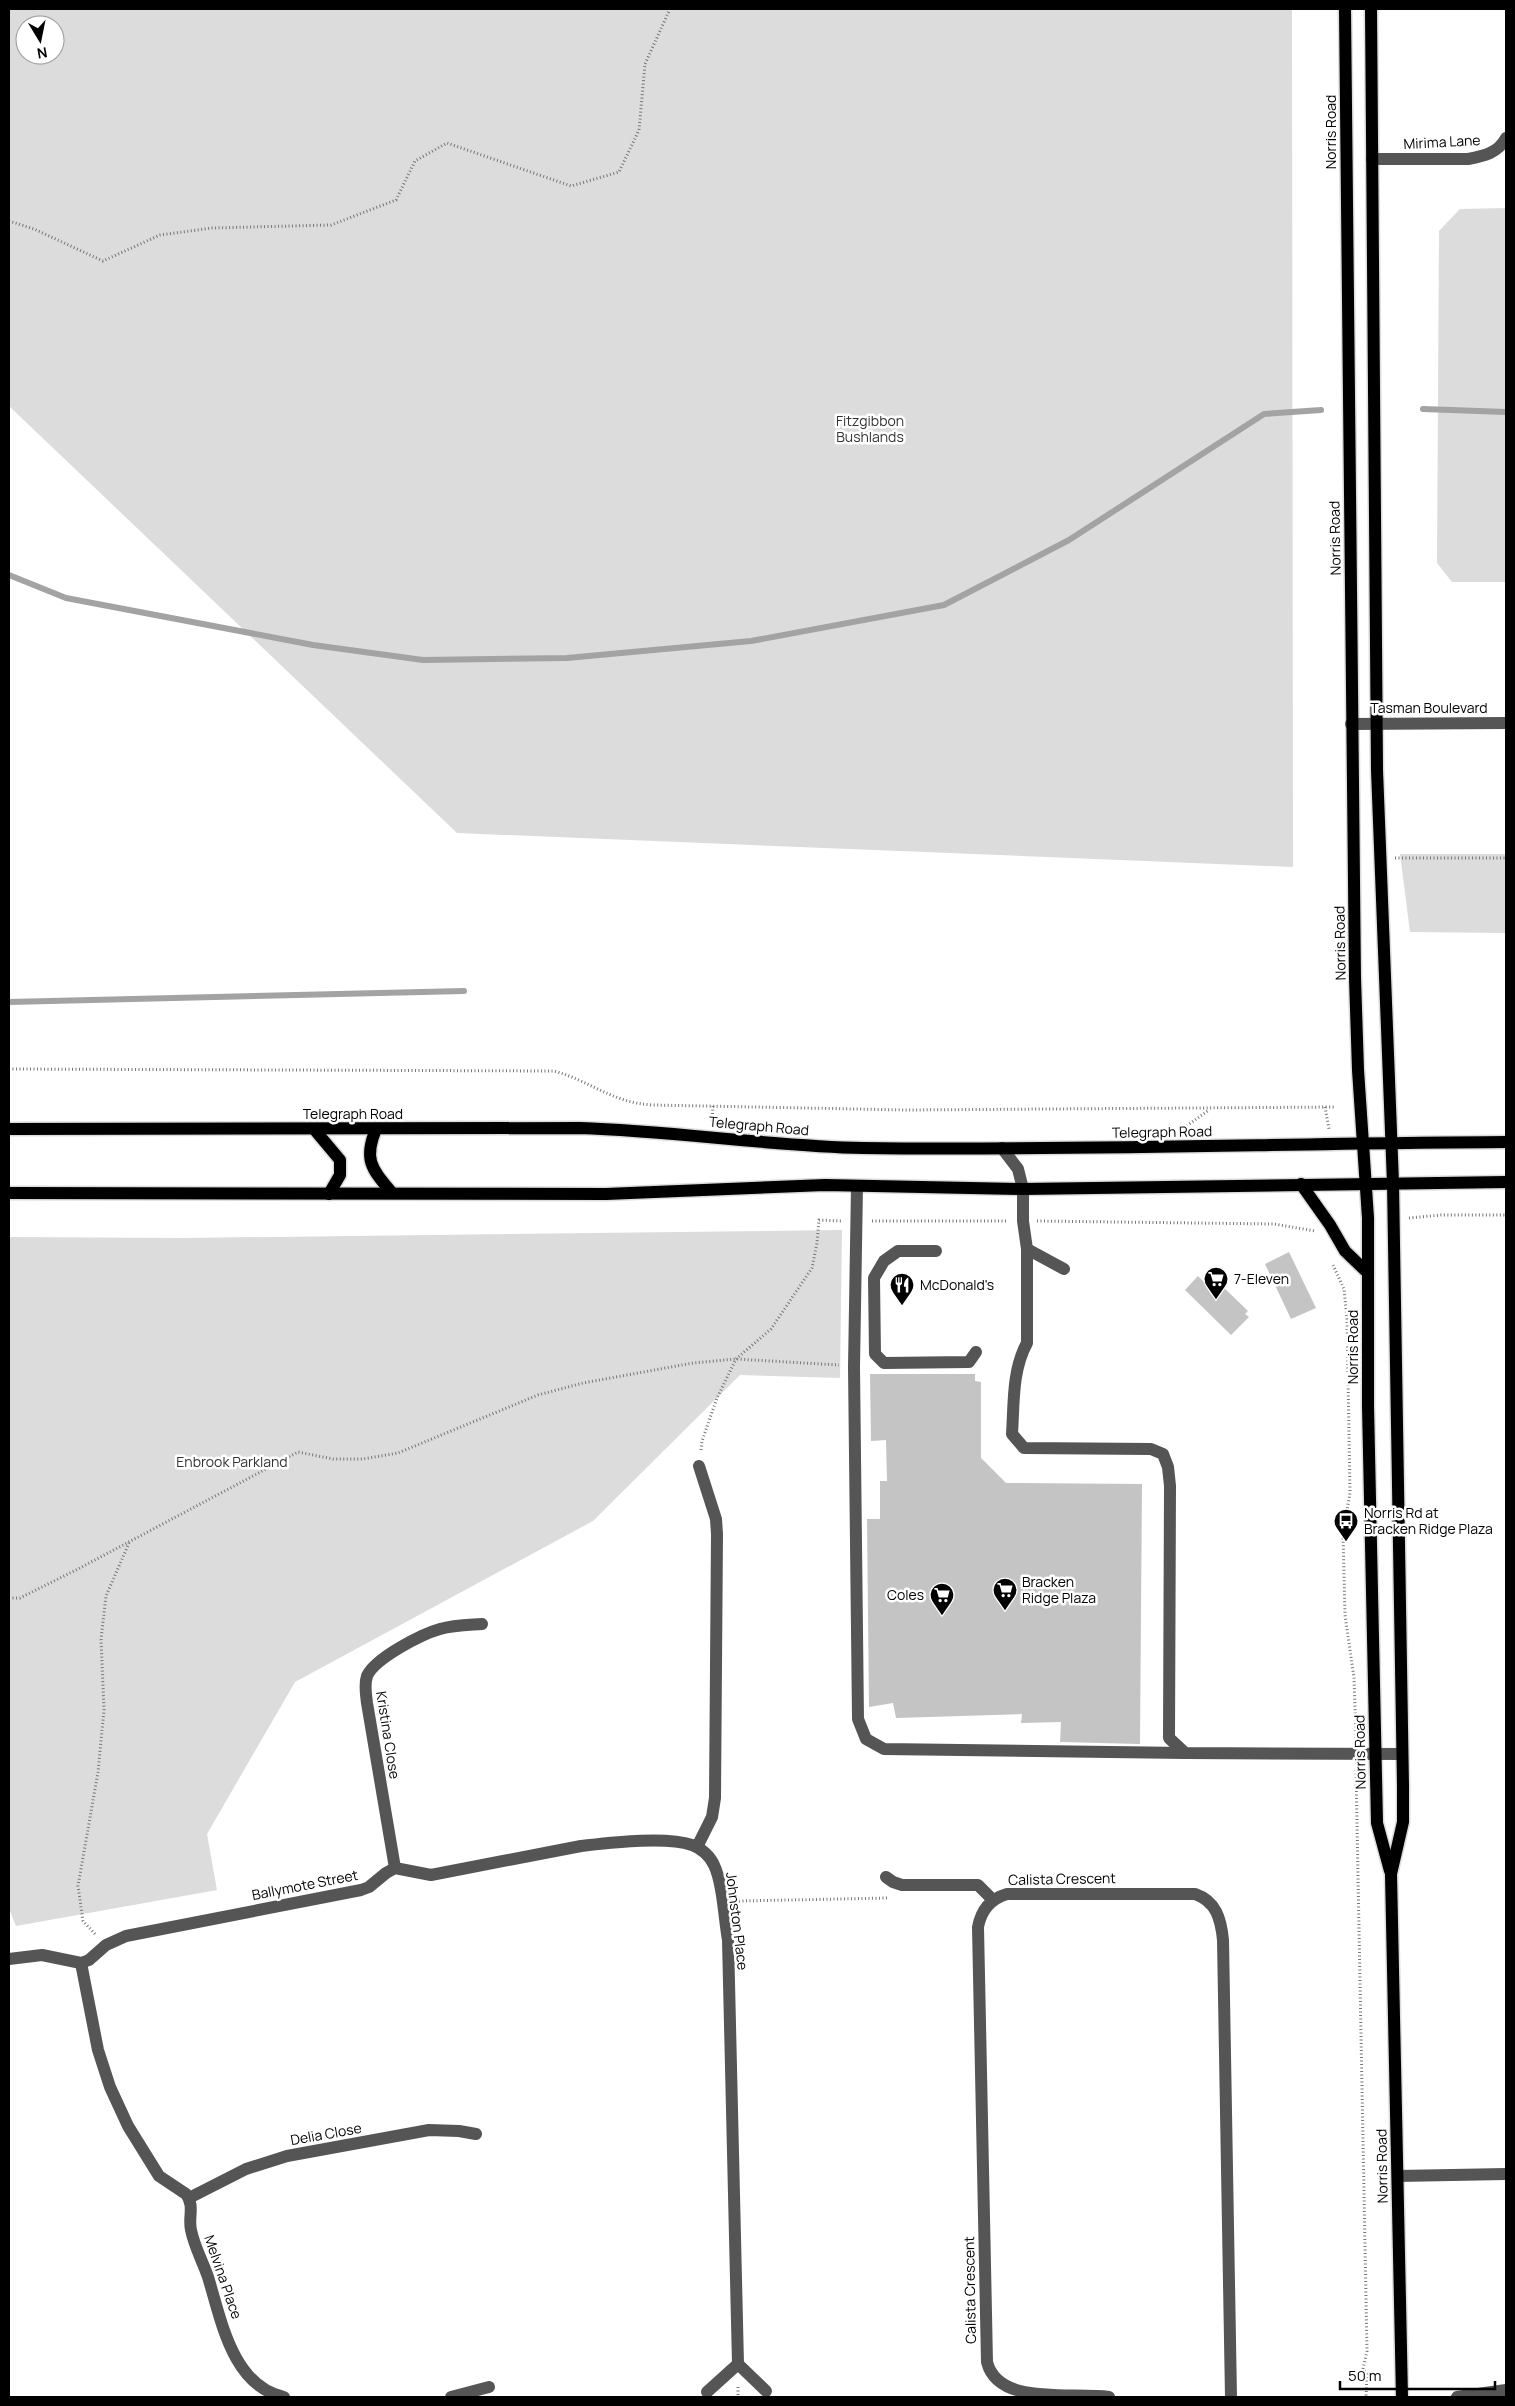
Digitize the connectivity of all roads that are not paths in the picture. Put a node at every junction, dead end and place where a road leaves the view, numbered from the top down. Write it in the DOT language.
graph roads {
  1 [pos="1345,9"];
  2 [pos="1371,9"];
  3 [pos="1506,138"];
  4 [pos="1372,160"];
  5 [pos="1378,723"];
  6 [pos="1506,723"];
  7 [pos="1351,724"];
  8 [pos="9,1129"];
  9 [pos="314,1129"];
  10 [pos="376,1129"];
  11 [pos="1391,1142"];
  12 [pos="1506,1142"];
  13 [pos="1363,1144"];
  14 [pos="1002,1148"];
  15 [pos="1506,1182"];
  16 [pos="1365,1183"];
  17 [pos="1393,1183"];
  18 [pos="1301,1184"];
  19 [pos="857,1186"];
  20 [pos="1023,1189"];
  21 [pos="9,1193"];
  22 [pos="392,1193"];
  23 [pos="329,1194"];
  24 [pos="1027,1249"];
  25 [pos="936,1251"];
  26 [pos="1064,1269"];
  27 [pos="1368,1273"];
  28 [pos="976,1352"];
  29 [pos="700,1466"];
  30 [pos="482,1624"];
  31 [pos="1185,1753"];
  32 [pos="1375,1754"];
  33 [pos="1402,1754"];
  34 [pos="697,1847"];
  35 [pos="395,1868"];
  36 [pos="1391,1874"];
  37 [pos="886,1877"];
  38 [pos="993,1900"];
  39 [pos="9,1959"];
  40 [pos="81,1963"];
  41 [pos="476,2134"];
  42 [pos="1506,2174"];
  43 [pos="1398,2176"];
  44 [pos="189,2198"];
  45 [pos="738,2364"];
  46 [pos="489,2387"];
  47 [pos="1506,2390"];
  48 [pos="766,2391"];
  49 [pos="707,2392"];
  50 [pos="284,2397"];
  51 [pos="451,2397"];
  52 [pos="1109,2397"];
  53 [pos="1231,2397"];
  54 [pos="1402,2397"];
  55 [pos="1457,2397"];
  1 -- 7 [label="main road, Norris Road"];
  2 -- 4 [label="main road, Norris Road"];
  3 -- 4 [label="street, Mirima Lane"];
  4 -- 5 [label="main road, Norris Road"];
  5 -- 6 [label="street, Tasman Boulevard"];
  5 -- 7 [label="street, Tasman Boulevard"];
  5 -- 11 [label="main road, Norris Road"];
  7 -- 13 [label="main road, Norris Road"];
  8 -- 9 [label="main road, Telegraph Road"];
  9 -- 10 [label="main road, Telegraph Road"];
  9 -- 23 [label="main road"];
  10 -- 14 [label="main road, Telegraph Road"];
  10 -- 22 [label="main road"];
  11 -- 12 [label="main road, Telegraph Road"];
  11 -- 13 [label="main road, Telegraph Road"];
  11 -- 17 [label="main road, Norris Road"];
  13 -- 14 [label="main road, Telegraph Road"];
  13 -- 16 [label="main road, Norris Road"];
  14 -- 20 [label="street"];
  15 -- 17 [label="main road"];
  16 -- 17 [label="main road"];
  16 -- 18 [label="main road"];
  16 -- 27 [label="main road, Norris Road"];
  17 -- 33 [label="main road, Norris Road"];
  18 -- 20 [label="main road"];
  18 -- 27 [label="main road"];
  19 -- 20 [label="main road"];
  19 -- 22 [label="main road"];
  19 -- 31 [label="street"];
  20 -- 24 [label="street"];
  21 -- 23 [label="main road"];
  22 -- 23 [label="main road"];
  24 -- 26 [label="street"];
  24 -- 31 [label="street"];
  25 -- 28 [label="street"];
  27 -- 32 [label="main road, Norris Road"];
  29 -- 34 [label="street"];
  30 -- 35 [label="street, Kristina Close"];
  31 -- 32 [label="street"];
  32 -- 33 [label="street"];
  32 -- 36 [label="main road, Norris Road"];
  33 -- 36 [label="main road, Norris Road"];
  34 -- 35 [label="street"];
  34 -- 45 [label="street, Johnston Place"];
  35 -- 40 [label="street, Ballymote Street"];
  36 -- 43 [label="main road, Norris Road"];
  37 -- 38 [label="street"];
  38 -- 52 [label="street, Calista Crescent"];
  38 -- 53 [label="street, Calista Crescent"];
  39 -- 40 [label="street"];
  40 -- 44 [label="street"];
  41 -- 44 [label="street, Delia Close"];
  42 -- 43 [label="street"];
  43 -- 54 [label="main road, Norris Road"];
  44 -- 50 [label="street, Melvina Place"];
  45 -- 48 [label="street"];
  45 -- 49 [label="street"];
  46 -- 51 [label="street"];
  47 -- 55 [label="street"];
}
